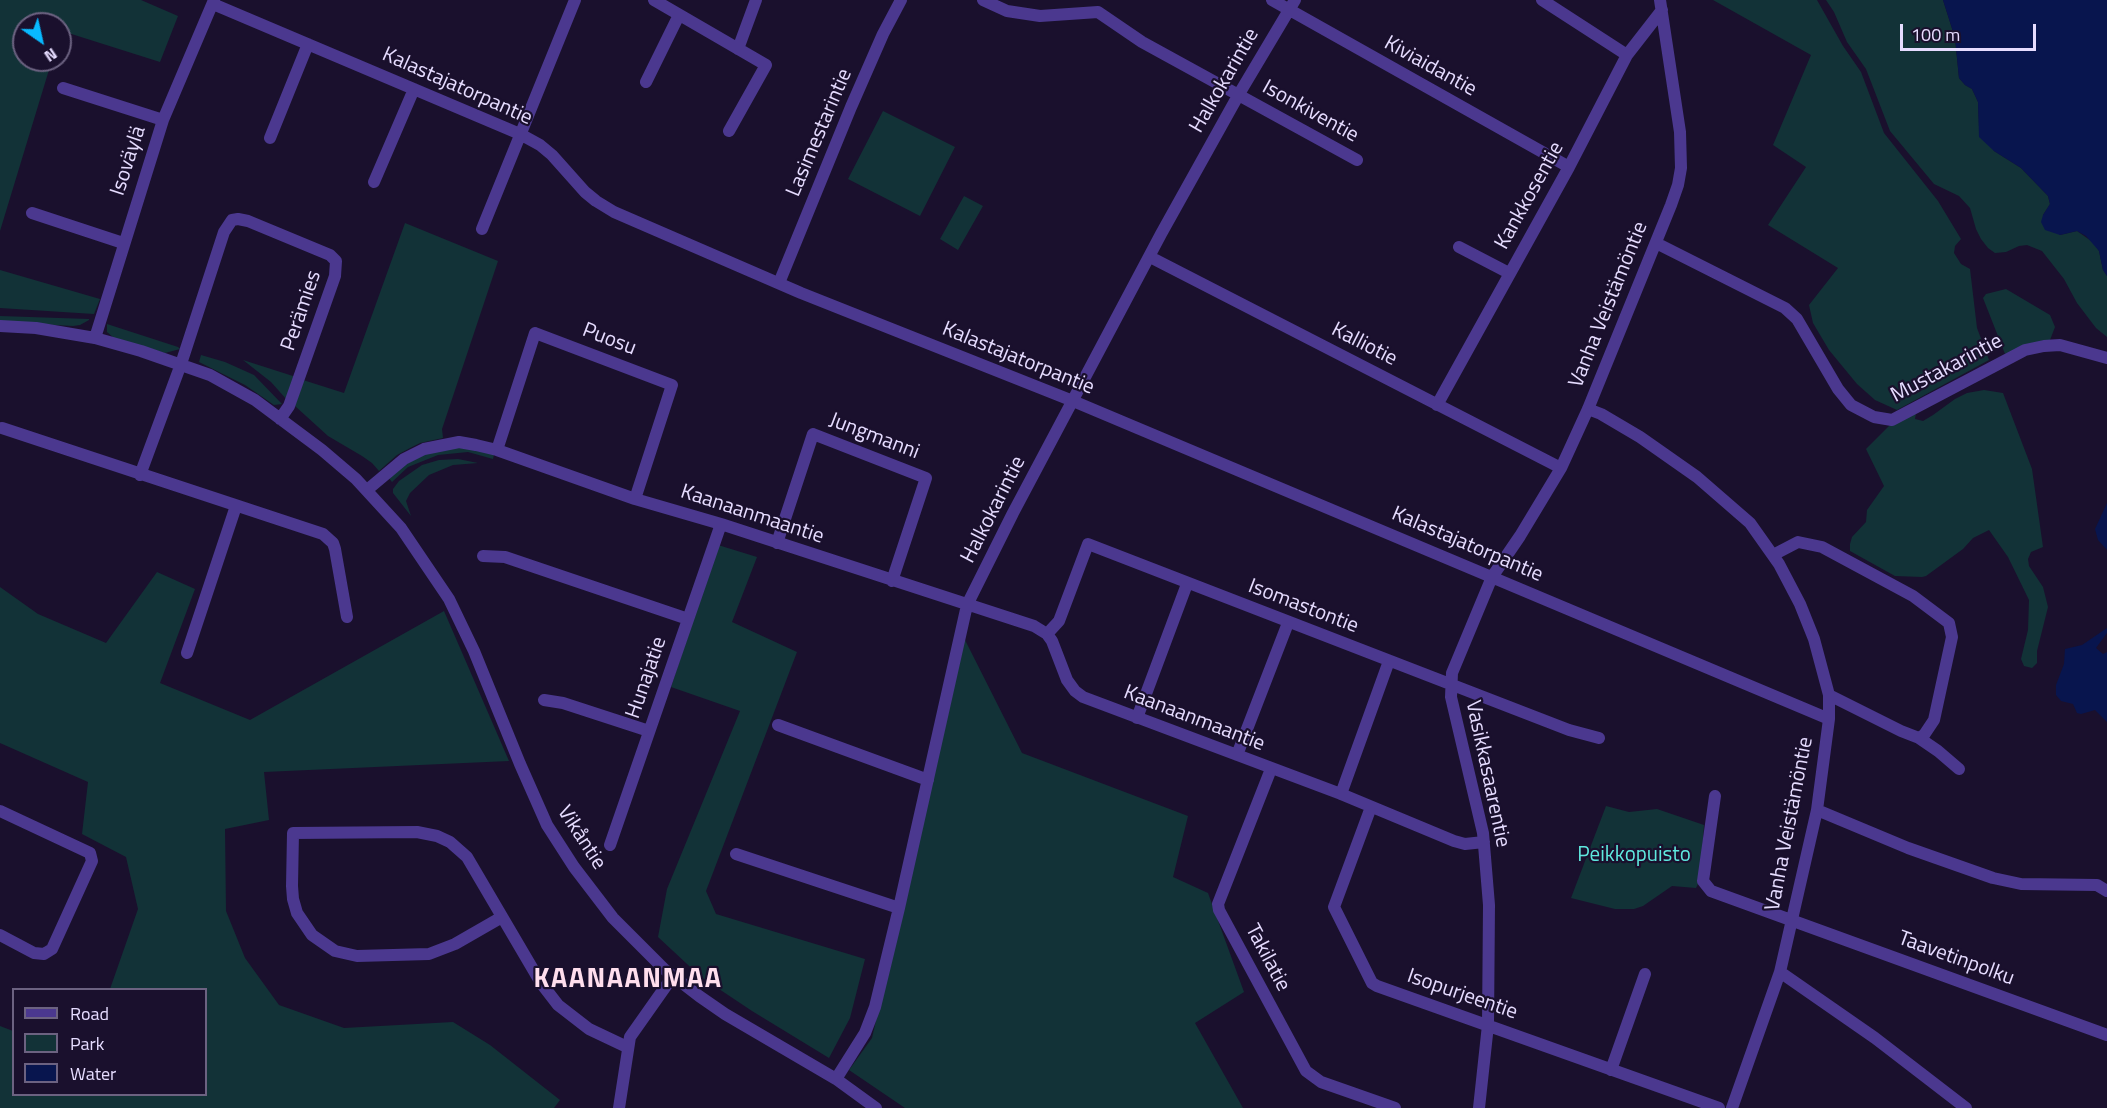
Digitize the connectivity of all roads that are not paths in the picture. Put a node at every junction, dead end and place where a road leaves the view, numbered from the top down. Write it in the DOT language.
graph roads {
  1 [pos="575,0"];
  2 [pos="654,0"];
  3 [pos="756,0"];
  4 [pos="901,0"];
  5 [pos="983,0"];
  6 [pos="1272,0"];
  7 [pos="1542,0"];
  8 [pos="214,2"];
  9 [pos="1292,5"];
  10 [pos="1661,5"];
  11 [pos="679,15"];
  12 [pos="309,44"];
  13 [pos="738,48"];
  14 [pos="1627,55"];
  15 [pos="646,82"];
  16 [pos="63,88"];
  17 [pos="414,89"];
  18 [pos="1239,94"];
  19 [pos="163,120"];
  20 [pos="729,131"];
  21 [pos="520,134"];
  22 [pos="270,138"];
  23 [pos="1357,160"];
  24 [pos="1569,167"];
  25 [pos="374,182"];
  26 [pos="32,213"];
  27 [pos="482,229"];
  28 [pos="123,243"];
  29 [pos="1656,243"];
  30 [pos="1459,247"];
  31 [pos="1150,257"];
  32 [pos="1509,273"];
  33 [pos="779,283"];
  34 [pos="0,326"];
  35 [pos="95,338"];
  36 [pos="2107,358"];
  37 [pos="181,364"];
  38 [pos="1072,401"];
  39 [pos="1437,405"];
  40 [pos="1588,409"];
  41 [pos="280,419"];
  42 [pos="2,428"];
  43 [pos="497,450"];
  44 [pos="1561,468"];
  45 [pos="140,475"];
  46 [pos="367,490"];
  47 [pos="635,499"];
  48 [pos="236,506"];
  49 [pos="721,524"];
  50 [pos="777,543"];
  51 [pos="1773,555"];
  52 [pos="483,556"];
  53 [pos="1492,577"];
  54 [pos="892,581"];
  55 [pos="1187,584"];
  56 [pos="967,605"];
  57 [pos="346,617"];
  58 [pos="688,619"];
  59 [pos="1288,623"];
  60 [pos="1047,634"];
  61 [pos="187,653"];
  62 [pos="1389,661"];
  63 [pos="1452,683"];
  64 [pos="1829,695"];
  65 [pos="544,700"];
  66 [pos="1137,718"];
  67 [pos="1829,719"];
  68 [pos="778,725"];
  69 [pos="650,731"];
  70 [pos="1599,738"];
  71 [pos="1919,738"];
  72 [pos="1237,755"];
  73 [pos="1271,769"];
  74 [pos="1959,769"];
  75 [pos="928,780"];
  76 [pos="1341,794"];
  77 [pos="1715,796"];
  78 [pos="1371,807"];
  79 [pos="1817,810"];
  80 [pos="0,812"];
  81 [pos="1484,842"];
  82 [pos="610,845"];
  83 [pos="736,854"];
  84 [pos="2107,891"];
  85 [pos="899,908"];
  86 [pos="502,916"];
  87 [pos="1792,921"];
  88 [pos="0,935"];
  89 [pos="1780,972"];
  90 [pos="1645,974"];
  91 [pos="673,976"];
  92 [pos="1488,1025"];
  93 [pos="2107,1035"];
  94 [pos="627,1047"];
  95 [pos="1611,1070"];
  96 [pos="836,1079"];
  97 [pos="619,1108"];
  98 [pos="876,1108"];
  99 [pos="1395,1108"];
  100 [pos="1479,1108"];
  101 [pos="1719,1108"];
  102 [pos="1732,1108"];
  103 [pos="1966,1108"];
  1 -- 21 [label="street"];
  2 -- 11 [label="street"];
  3 -- 13 [label="street"];
  4 -- 33 [label="street, Lasimestarintie"];
  5 -- 18 [label="street, Isonkiventie"];
  6 -- 9 [label="street, Kiviaidantie"];
  7 -- 14 [label="street"];
  8 -- 12 [label="street, Kalastajatorpantie"];
  8 -- 19 [label="street, Isoväylä"];
  9 -- 18 [label="street, Halkokarintie"];
  9 -- 24 [label="street, Kiviaidantie"];
  10 -- 14 [label="street, Kankkosentie"];
  10 -- 29 [label="street, Vanha Veistämöntie"];
  11 -- 13 [label="street"];
  11 -- 15 [label="street"];
  12 -- 17 [label="street, Kalastajatorpantie"];
  12 -- 22 [label="street"];
  13 -- 20 [label="street"];
  14 -- 24 [label="street, Kankkosentie"];
  16 -- 19 [label="street"];
  17 -- 21 [label="street, Kalastajatorpantie"];
  17 -- 25 [label="street"];
  18 -- 23 [label="street, Isonkiventie"];
  18 -- 31 [label="street, Halkokarintie"];
  19 -- 28 [label="street, Isoväylä"];
  21 -- 27 [label="street"];
  21 -- 33 [label="street, Kalastajatorpantie"];
  24 -- 32 [label="street, Kankkosentie"];
  26 -- 28 [label="street"];
  28 -- 35 [label="street, Isoväylä"];
  29 -- 36 [label="street, Mustakarintie"];
  29 -- 40 [label="street, Vanha Veistämöntie"];
  30 -- 32 [label="street"];
  31 -- 38 [label="street, Halkokarintie"];
  31 -- 39 [label="street, Kalliotie"];
  32 -- 39 [label="street, Kankkosentie"];
  33 -- 38 [label="street, Kalastajatorpantie"];
  34 -- 35 [label="street"];
  35 -- 37 [label="street"];
  37 -- 41 [label="street"];
  37 -- 41 [label="street, Perämies"];
  37 -- 45 [label="street"];
  38 -- 53 [label="street, Kalastajatorpantie"];
  38 -- 56 [label="street, Halkokarintie"];
  39 -- 44 [label="street, Kalliotie"];
  40 -- 44 [label="street, Vasikkasaarentie"];
  40 -- 51 [label="street, Vanha Veistämöntie"];
  41 -- 46 [label="street"];
  42 -- 45 [label="street"];
  43 -- 46 [label="street, Kaanaanmaantie"];
  43 -- 47 [label="street, Kaanaanmaantie"];
  43 -- 47 [label="street, Puosu"];
  44 -- 53 [label="street, Vasikkasaarentie"];
  45 -- 48 [label="street"];
  46 -- 91 [label="street, Vikåntie"];
  47 -- 49 [label="street, Kaanaanmaantie"];
  48 -- 57 [label="street"];
  48 -- 61 [label="street"];
  49 -- 50 [label="street, Kaanaanmaantie"];
  49 -- 58 [label="street, Hunajatie"];
  50 -- 54 [label="street, Kaanaanmaantie"];
  50 -- 54 [label="street, Jungmanni"];
  51 -- 64 [label="street, Vanha Veistämöntie"];
  51 -- 71 [label="street"];
  52 -- 58 [label="street"];
  53 -- 63 [label="street, Vasikkasaarentie"];
  53 -- 67 [label="street, Kalastajatorpantie"];
  54 -- 56 [label="street, Kaanaanmaantie"];
  55 -- 59 [label="street, Isomastontie"];
  55 -- 60 [label="street, Isomastontie"];
  55 -- 66 [label="street"];
  56 -- 60 [label="street, Kaanaanmaantie"];
  56 -- 75 [label="street, Halkokarintie"];
  58 -- 69 [label="street, Hunajatie"];
  59 -- 62 [label="street, Isomastontie"];
  59 -- 72 [label="street"];
  60 -- 66 [label="street, Kaanaanmaantie"];
  62 -- 63 [label="street, Isomastontie"];
  62 -- 76 [label="street"];
  63 -- 70 [label="street, Isomastontie"];
  63 -- 81 [label="street, Vasikkasaarentie"];
  64 -- 67 [label="street, Vanha Veistämöntie"];
  64 -- 71 [label="street"];
  65 -- 69 [label="street"];
  66 -- 72 [label="street, Kaanaanmaantie"];
  67 -- 79 [label="street, Vanha Veistämöntie"];
  68 -- 75 [label="street"];
  69 -- 82 [label="street, Hunajatie"];
  71 -- 74 [label="street"];
  72 -- 73 [label="street, Kaanaanmaantie"];
  73 -- 76 [label="street, Kaanaanmaantie"];
  73 -- 99 [label="street, Takilatie"];
  75 -- 85 [label="street, Halkokarintie"];
  76 -- 78 [label="street, Kaanaanmaantie"];
  77 -- 87 [label="street, Taavetinpolku"];
  78 -- 81 [label="street, Kaanaanmaantie"];
  78 -- 92 [label="street, Isopurjeentie"];
  79 -- 84 [label="street"];
  79 -- 87 [label="street, Vanha Veistämöntie"];
  80 -- 88 [label="street"];
  81 -- 92 [label="street, Vasikkasaarentie"];
  83 -- 85 [label="street"];
  85 -- 96 [label="street, Halkokarintie"];
  86 -- 86 [label="street"];
  86 -- 94 [label="street"];
  87 -- 89 [label="street, Vanha Veistämöntie"];
  87 -- 93 [label="street, Taavetinpolku"];
  89 -- 102 [label="street, Vanha Veistämöntie"];
  89 -- 103 [label="street"];
  90 -- 95 [label="street"];
  91 -- 94 [label="street"];
  91 -- 96 [label="street, Vikåntie"];
  92 -- 95 [label="street, Isopurjeentie"];
  92 -- 100 [label="street, Vasikkasaarentie"];
  94 -- 97 [label="street"];
  95 -- 101 [label="street, Isopurjeentie"];
  96 -- 98 [label="street, Vikåntie"];
}
